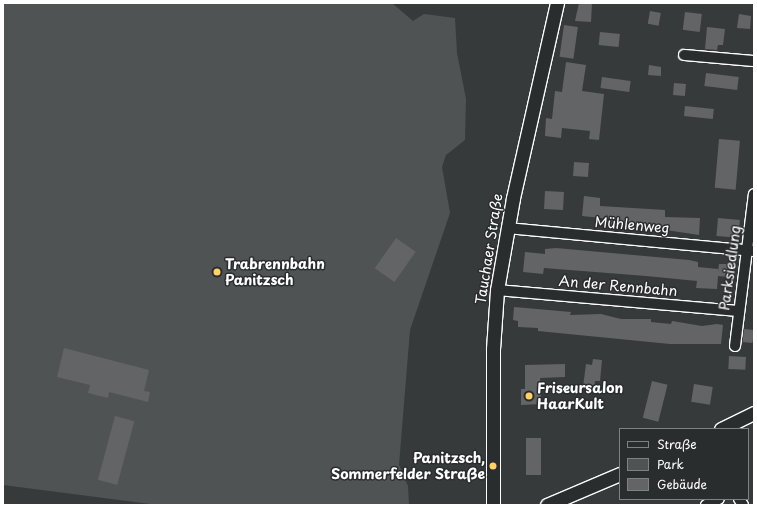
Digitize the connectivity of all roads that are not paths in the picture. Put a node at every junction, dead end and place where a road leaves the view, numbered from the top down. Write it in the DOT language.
graph roads {
  1 [pos="557,3"];
  2 [pos="684,55"];
  3 [pos="754,61"];
  4 [pos="754,194"];
  5 [pos="507,228"];
  6 [pos="750,251"];
  7 [pos="497,290"];
  8 [pos="738,310"];
  9 [pos="735,346"];
  10 [pos="754,413"];
  11 [pos="724,428"];
  12 [pos="619,474"];
  13 [pos="717,500"];
  14 [pos="493,505"];
  15 [pos="547,505"];
  16 [pos="706,505"];
  1 -- 5 [label="street, Tauchaer Straße"];
  2 -- 3 [label="street"];
  4 -- 6 [label="street, Parksiedlung"];
  5 -- 6 [label="street, Mühlenweg"];
  5 -- 7 [label="street, Tauchaer Straße"];
  6 -- 8 [label="street, Parksiedlung"];
  7 -- 8 [label="street, An der Rennbahn"];
  7 -- 14 [label="street, Tauchaer Straße"];
  8 -- 9 [label="street, Parksiedlung"];
  10 -- 11 [label="street"];
  12 -- 15 [label="street"];
  13 -- 16 [label="street"];
}
